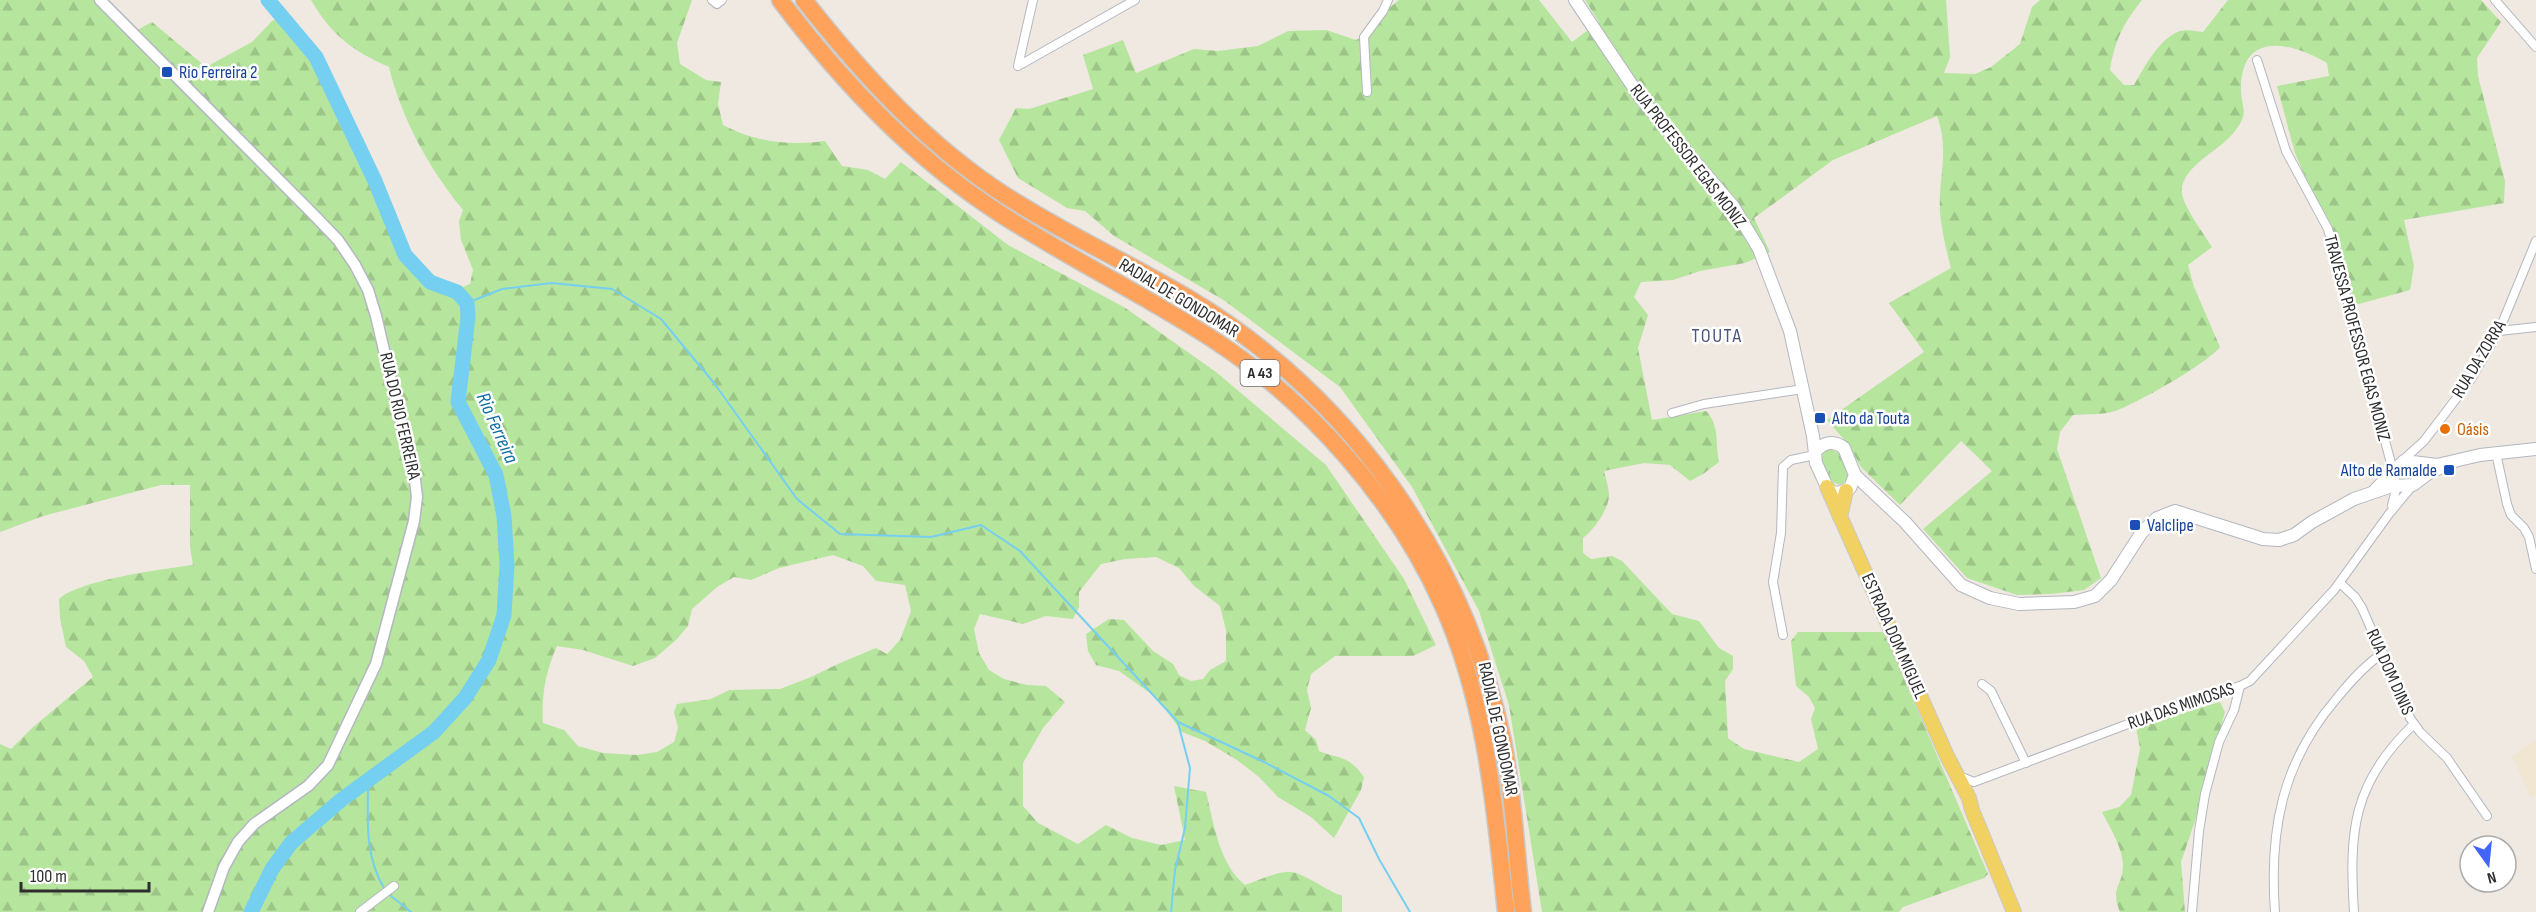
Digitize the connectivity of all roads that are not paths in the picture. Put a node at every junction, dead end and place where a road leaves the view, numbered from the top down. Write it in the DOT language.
graph roads {
  1 [pos="100,0"];
  2 [pos="712,0"];
  3 [pos="722,0"];
  4 [pos="780,0"];
  5 [pos="804,0"];
  6 [pos="1033,0"];
  7 [pos="1135,0"];
  8 [pos="1388,0"];
  9 [pos="1575,0"];
  10 [pos="2495,0"];
  11 [pos="2536,47"];
  12 [pos="2257,60"];
  13 [pos="1367,92"];
  14 [pos="2536,241"];
  15 [pos="2536,327"];
  16 [pos="2499,331"];
  17 [pos="1803,389"];
  18 [pos="1672,413"];
  19 [pos="1830,443"];
  20 [pos="2536,449"];
  21 [pos="1815,453"];
  22 [pos="2496,453"];
  23 [pos="2453,462"];
  24 [pos="2401,467"];
  25 [pos="1855,475"];
  26 [pos="1827,487"];
  27 [pos="1848,489"];
  28 [pos="2370,492"];
  29 [pos="1886,504"];
  30 [pos="2389,514"];
  31 [pos="1840,517"];
  32 [pos="2536,569"];
  33 [pos="2340,583"];
  34 [pos="1783,635"];
  35 [pos="2383,653"];
  36 [pos="1982,684"];
  37 [pos="2240,686"];
  38 [pos="2414,724"];
  39 [pos="1947,756"];
  40 [pos="2026,763"];
  41 [pos="1959,776"];
  42 [pos="1974,782"];
  43 [pos="1970,804"];
  44 [pos="2487,816"];
  45 [pos="394,886"];
  46 [pos="208,912"];
  47 [pos="361,912"];
  48 [pos="1506,912"];
  49 [pos="1523,912"];
  50 [pos="2014,912"];
  51 [pos="2192,912"];
  52 [pos="2275,912"];
  53 [pos="2354,912"];
  1 -- 46 [label="street, RUA DO RIO FERREIRA"];
  2 -- 3 [label="street"];
  4 -- 48 [label="highway, RADIAL DE GONDOMAR / A 43"];
  5 -- 49 [label="highway, RADIAL DE GONDOMAR / A 43"];
  6 -- 7 [label="street"];
  8 -- 13 [label="street"];
  9 -- 17 [label="main road, RUA PROFESSOR EGAS MONIZ"];
  10 -- 11 [label="street"];
  12 -- 24 [label="street, TRAVESSA PROFESSOR EGAS MONIZ"];
  14 -- 16 [label="street, RUA DA ZORRA"];
  15 -- 16 [label="street"];
  16 -- 24 [label="street, RUA DA ZORRA"];
  17 -- 18 [label="street"];
  17 -- 19 [label="main road, RUA PROFESSOR EGAS MONIZ"];
  17 -- 21 [label="main road, RUA PROFESSOR EGAS MONIZ"];
  19 -- 21 [label="main road"];
  19 -- 25 [label="main road, RUA PROFESSOR EGAS MONIZ"];
  20 -- 22 [label="main road"];
  21 -- 26 [label="main road, RUA PROFESSOR EGAS MONIZ"];
  21 -- 34 [label="street"];
  22 -- 23 [label="main road"];
  22 -- 32 [label="street"];
  23 -- 24 [label="main road"];
  23 -- 24 [label="main road"];
  24 -- 28 [label="main road"];
  24 -- 28 [label="main road"];
  24 -- 30 [label="street, RUA DAS MIMOSAS"];
  24 -- 30 [label="street, RUA DAS MIMOSAS"];
  25 -- 27 [label="main road"];
  25 -- 29 [label="main road"];
  26 -- 27 [label="main road"];
  26 -- 31 [label="main road, ESTRADA DOM MIGUEL"];
  27 -- 29 [label="main road"];
  27 -- 31 [label="main road"];
  28 -- 29 [label="main road"];
  28 -- 30 [label="street"];
  30 -- 33 [label="street, RUA DAS MIMOSAS"];
  31 -- 39 [label="main road, ESTRADA DOM MIGUEL"];
  33 -- 35 [label="street, RUA DOM DINIS"];
  33 -- 37 [label="street, RUA DAS MIMOSAS"];
  35 -- 38 [label="street, RUA DOM DINIS"];
  35 -- 52 [label="street"];
  36 -- 40 [label="street"];
  37 -- 40 [label="street, RUA DAS MIMOSAS"];
  37 -- 51 [label="street"];
  38 -- 44 [label="street, RUA DOM DINIS"];
  38 -- 53 [label="street"];
  39 -- 41 [label="main road, ESTRADA DOM MIGUEL"];
  39 -- 43 [label="main road, ESTRADA DOM MIGUEL"];
  40 -- 42 [label="street, RUA DAS MIMOSAS"];
  41 -- 42 [label="street"];
  41 -- 43 [label="main road, ESTRADA DOM MIGUEL"];
  42 -- 43 [label="street"];
  43 -- 50 [label="main road, ESTRADA DOM MIGUEL"];
  45 -- 47 [label="street"];
}
